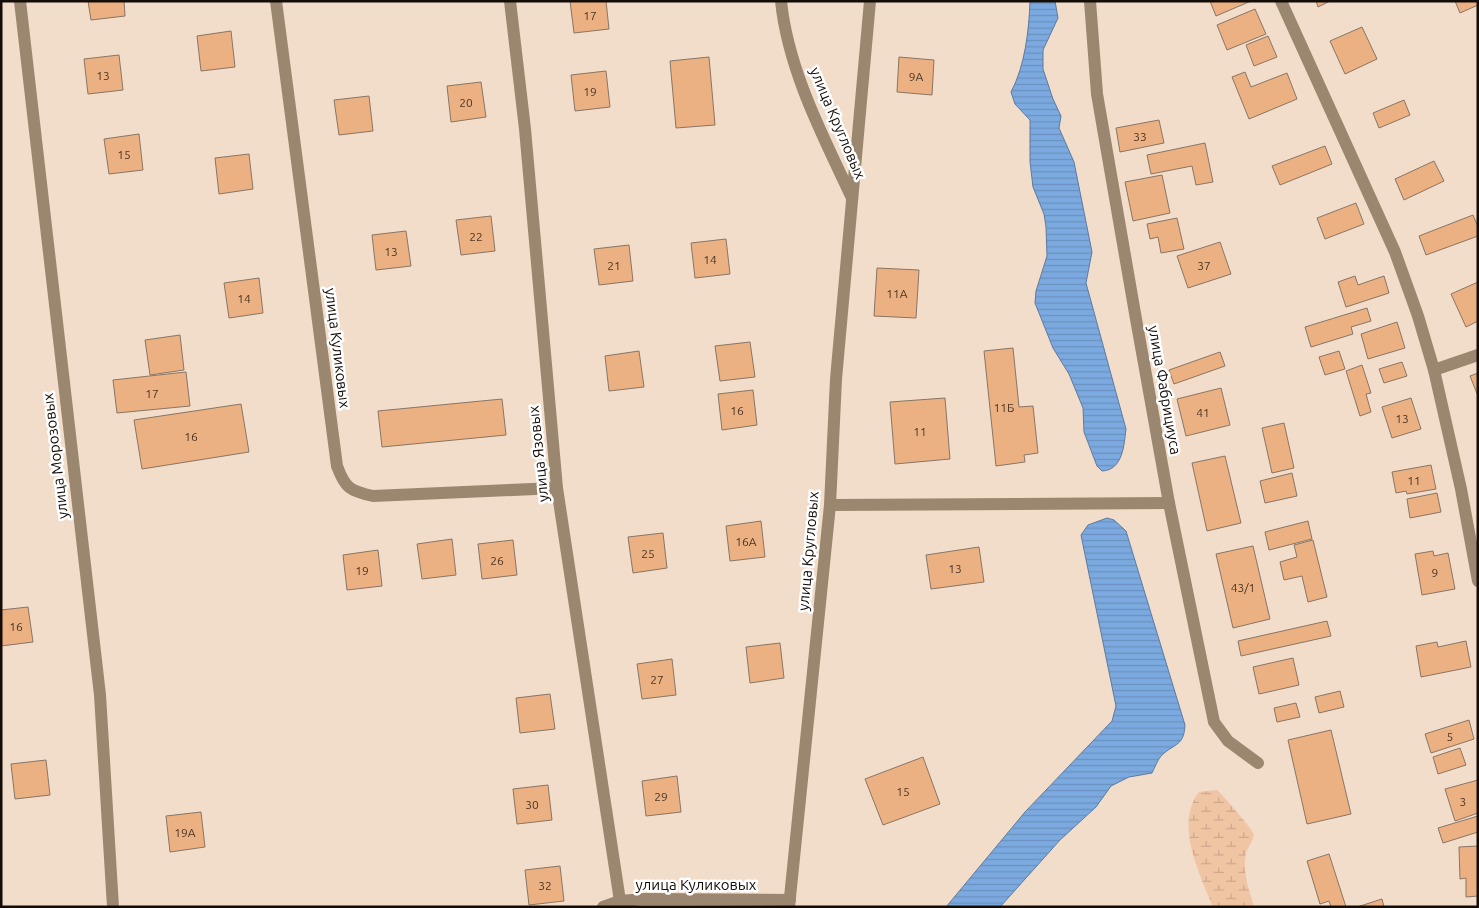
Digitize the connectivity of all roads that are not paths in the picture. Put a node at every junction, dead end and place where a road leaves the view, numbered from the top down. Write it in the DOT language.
graph roads {
  1 [pos="20,1"];
  2 [pos="276,1"];
  3 [pos="510,1"];
  4 [pos="781,1"];
  5 [pos="870,1"];
  6 [pos="1090,1"];
  7 [pos="1281,1"];
  8 [pos="853,198"];
  9 [pos="1478,355"];
  10 [pos="1434,370"];
  11 [pos="557,488"];
  12 [pos="1168,503"];
  13 [pos="830,505"];
  14 [pos="1478,581"];
  15 [pos="1258,763"];
  16 [pos="620,901"];
  17 [pos="790,903"];
  18 [pos="113,907"];
  19 [pos="603,907"];
  1 -- 18 [label="street, улица Морозовых"];
  2 -- 11 [label="street, улица Куликовых"];
  3 -- 11 [label="street, улица Язовых"];
  4 -- 8 [label="street, улица Кругловых"];
  5 -- 8 [label="street, улица Кругловых"];
  6 -- 12 [label="street, улица Фабрициуса"];
  7 -- 10 [label="street"];
  8 -- 13 [label="street, улица Кругловых"];
  9 -- 10 [label="street"];
  10 -- 14 [label="street"];
  11 -- 16 [label="street, улица Язовых"];
  12 -- 13 [label="street"];
  12 -- 15 [label="street, улица Фабрициуса"];
  13 -- 17 [label="street, улица Кругловых"];
  16 -- 17 [label="street, улица Куликовых"];
  16 -- 19 [label="street, улица Куликовых"];
}
